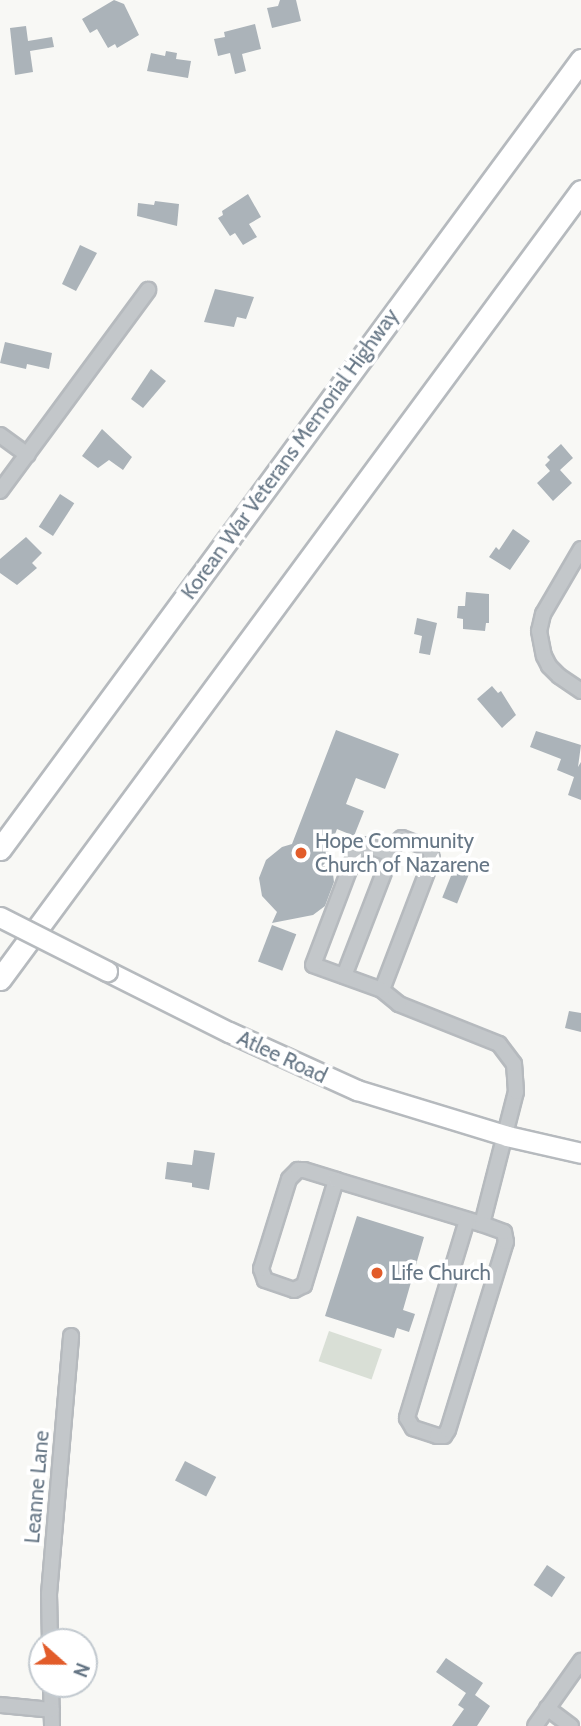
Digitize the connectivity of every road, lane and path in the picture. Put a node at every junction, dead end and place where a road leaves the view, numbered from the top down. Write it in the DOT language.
graph roads {
  1 [pos="579,65"];
  2 [pos="581,191"];
  3 [pos="148,290"];
  4 [pos="0,435"];
  5 [pos="28,455"];
  6 [pos="0,491"];
  7 [pos="581,549"];
  8 [pos="581,691"];
  9 [pos="0,849"];
  10 [pos="391,854"];
  11 [pos="0,917"];
  12 [pos="345,976"];
  13 [pos="0,979"];
  14 [pos="382,990"];
  15 [pos="507,1136"];
  16 [pos="581,1153"];
  17 [pos="336,1180"];
  18 [pos="475,1222"];
  19 [pos="71,1336"];
  20 [pos="50,1628"];
  21 [pos="581,1661"];
  22 [pos="52,1698"];
  23 [pos="0,1705"];
  24 [pos="547,1709"];
  25 [pos="52,1710"];
  26 [pos="52,1726"];
  27 [pos="535,1726"];
  28 [pos="570,1726"];
  1 -- 9 [label="highway, Korean War Veterans Memorial Highway"];
  2 -- 13 [label="highway"];
  3 -- 5 [label="street"];
  4 -- 5 [label="street"];
  5 -- 6 [label="street"];
  7 -- 8 [label="street"];
  10 -- 12 [label="street"];
  10 -- 12 [label="street"];
  10 -- 14 [label="street"];
  11 -- 15 [label="main road, Atlee Road, bridge"];
  12 -- 14 [label="street"];
  14 -- 15 [label="street"];
  15 -- 16 [label="main road, Atlee Road"];
  15 -- 18 [label="street"];
  17 -- 17 [label="street"];
  17 -- 18 [label="street"];
  18 -- 18 [label="street"];
  19 -- 20 [label="street, Leanne Lane"];
  21 -- 24 [label="street"];
  22 -- 25 [label="street"];
  23 -- 25 [label="street"];
  24 -- 27 [label="street"];
  24 -- 28 [label="street"];
  25 -- 26 [label="street"];
}
